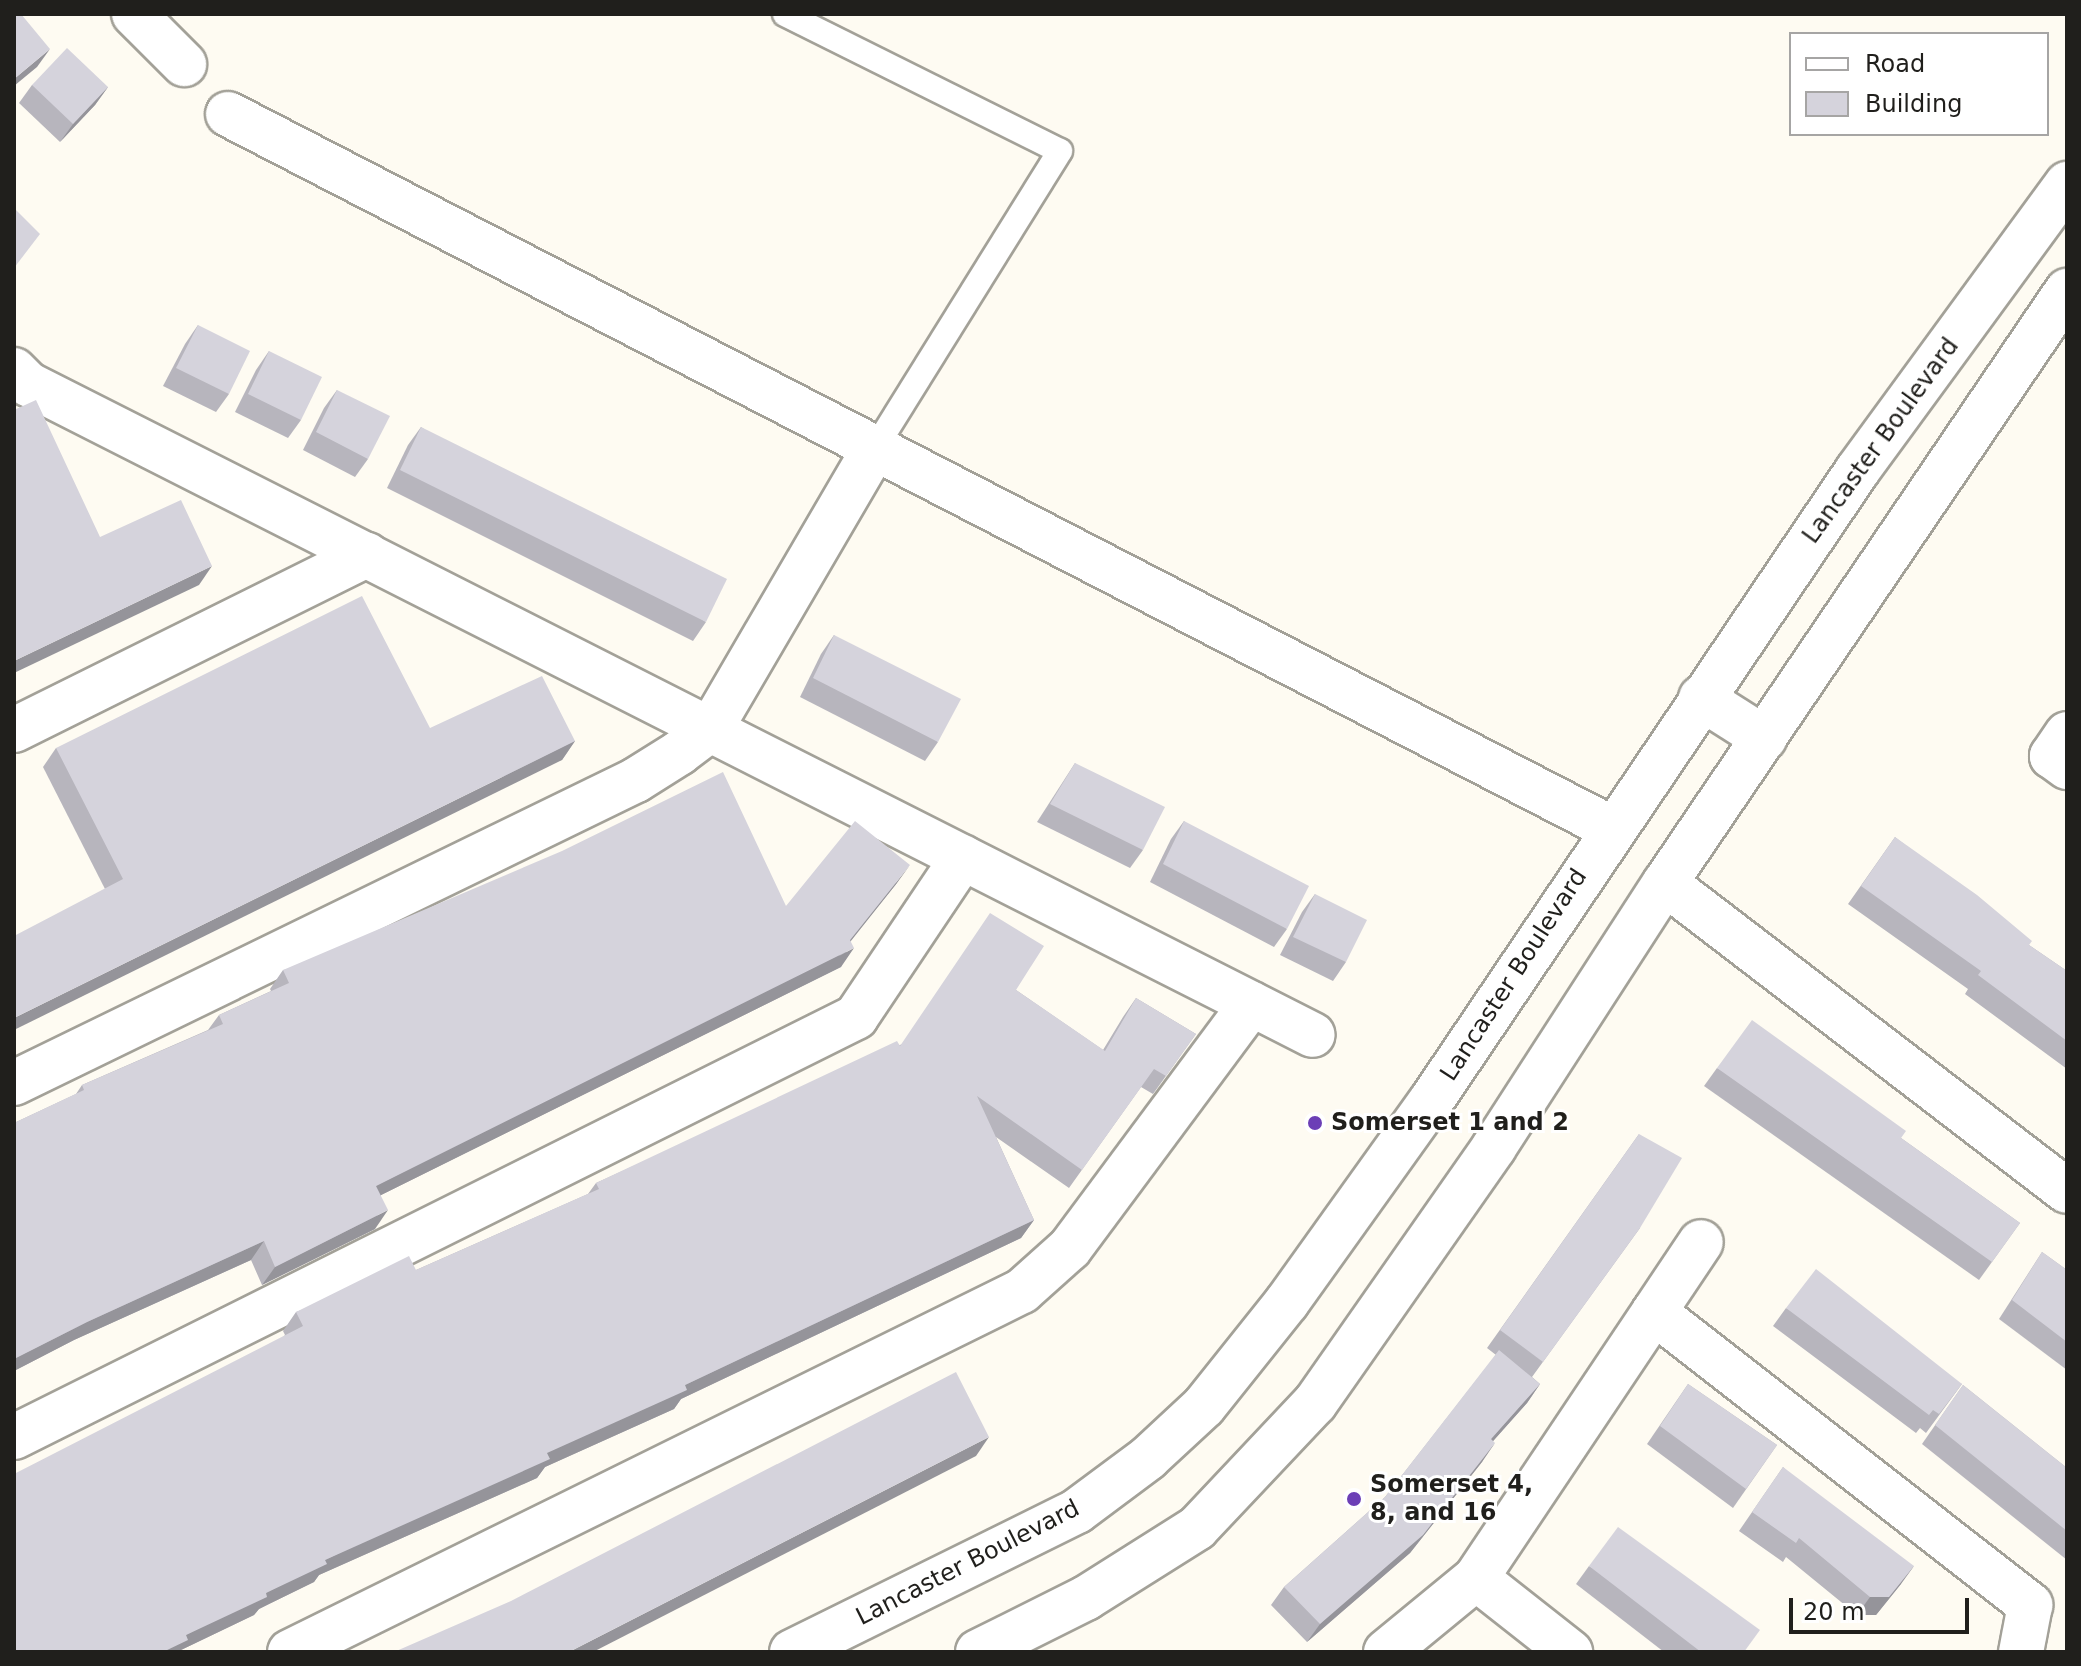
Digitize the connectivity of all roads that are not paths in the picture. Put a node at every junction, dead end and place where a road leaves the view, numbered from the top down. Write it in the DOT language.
graph roads {
  1 [pos="134,14"];
  2 [pos="785,14"];
  3 [pos="184,64"];
  4 [pos="228,114"];
  5 [pos="2067,184"];
  6 [pos="2067,291"];
  7 [pos="19,381"];
  8 [pos="875,448"];
  9 [pos="367,555"];
  10 [pos="1701,698"];
  11 [pos="14,730"];
  12 [pos="710,730"];
  13 [pos="2067,734"];
  14 [pos="1764,738"];
  15 [pos="2067,767"];
  16 [pos="1611,828"];
  17 [pos="963,857"];
  18 [pos="1665,883"];
  19 [pos="1251,1004"];
  20 [pos="1313,1035"];
  21 [pos="14,1083"];
  22 [pos="2067,1191"];
  23 [pos="1701,1242"];
  24 [pos="1654,1312"];
  25 [pos="14,1437"];
  26 [pos="1476,1578"];
  27 [pos="290,1652"];
  28 [pos="792,1652"];
  29 [pos="978,1652"];
  30 [pos="1386,1652"];
  31 [pos="1570,1652"];
  32 [pos="2021,1652"];
  1 -- 3 [label="street"];
  2 -- 8 [label="lane"];
  4 -- 8 [label="street"];
  5 -- 10 [label="street, Lancaster Boulevard"];
  6 -- 14 [label="street"];
  7 -- 9 [label="street"];
  8 -- 12 [label="street"];
  8 -- 16 [label="street"];
  9 -- 11 [label="street"];
  9 -- 12 [label="street"];
  10 -- 14 [label="street"];
  10 -- 16 [label="street, Lancaster Boulevard"];
  12 -- 17 [label="street"];
  12 -- 21 [label="street"];
  13 -- 15 [label="street"];
  14 -- 18 [label="street"];
  16 -- 28 [label="street, Lancaster Boulevard"];
  17 -- 19 [label="street"];
  17 -- 25 [label="street"];
  18 -- 22 [label="street"];
  18 -- 29 [label="street"];
  19 -- 20 [label="street"];
  19 -- 27 [label="street"];
  23 -- 24 [label="street"];
  24 -- 26 [label="street"];
  24 -- 32 [label="street"];
  26 -- 30 [label="street"];
  26 -- 31 [label="street"];
}
